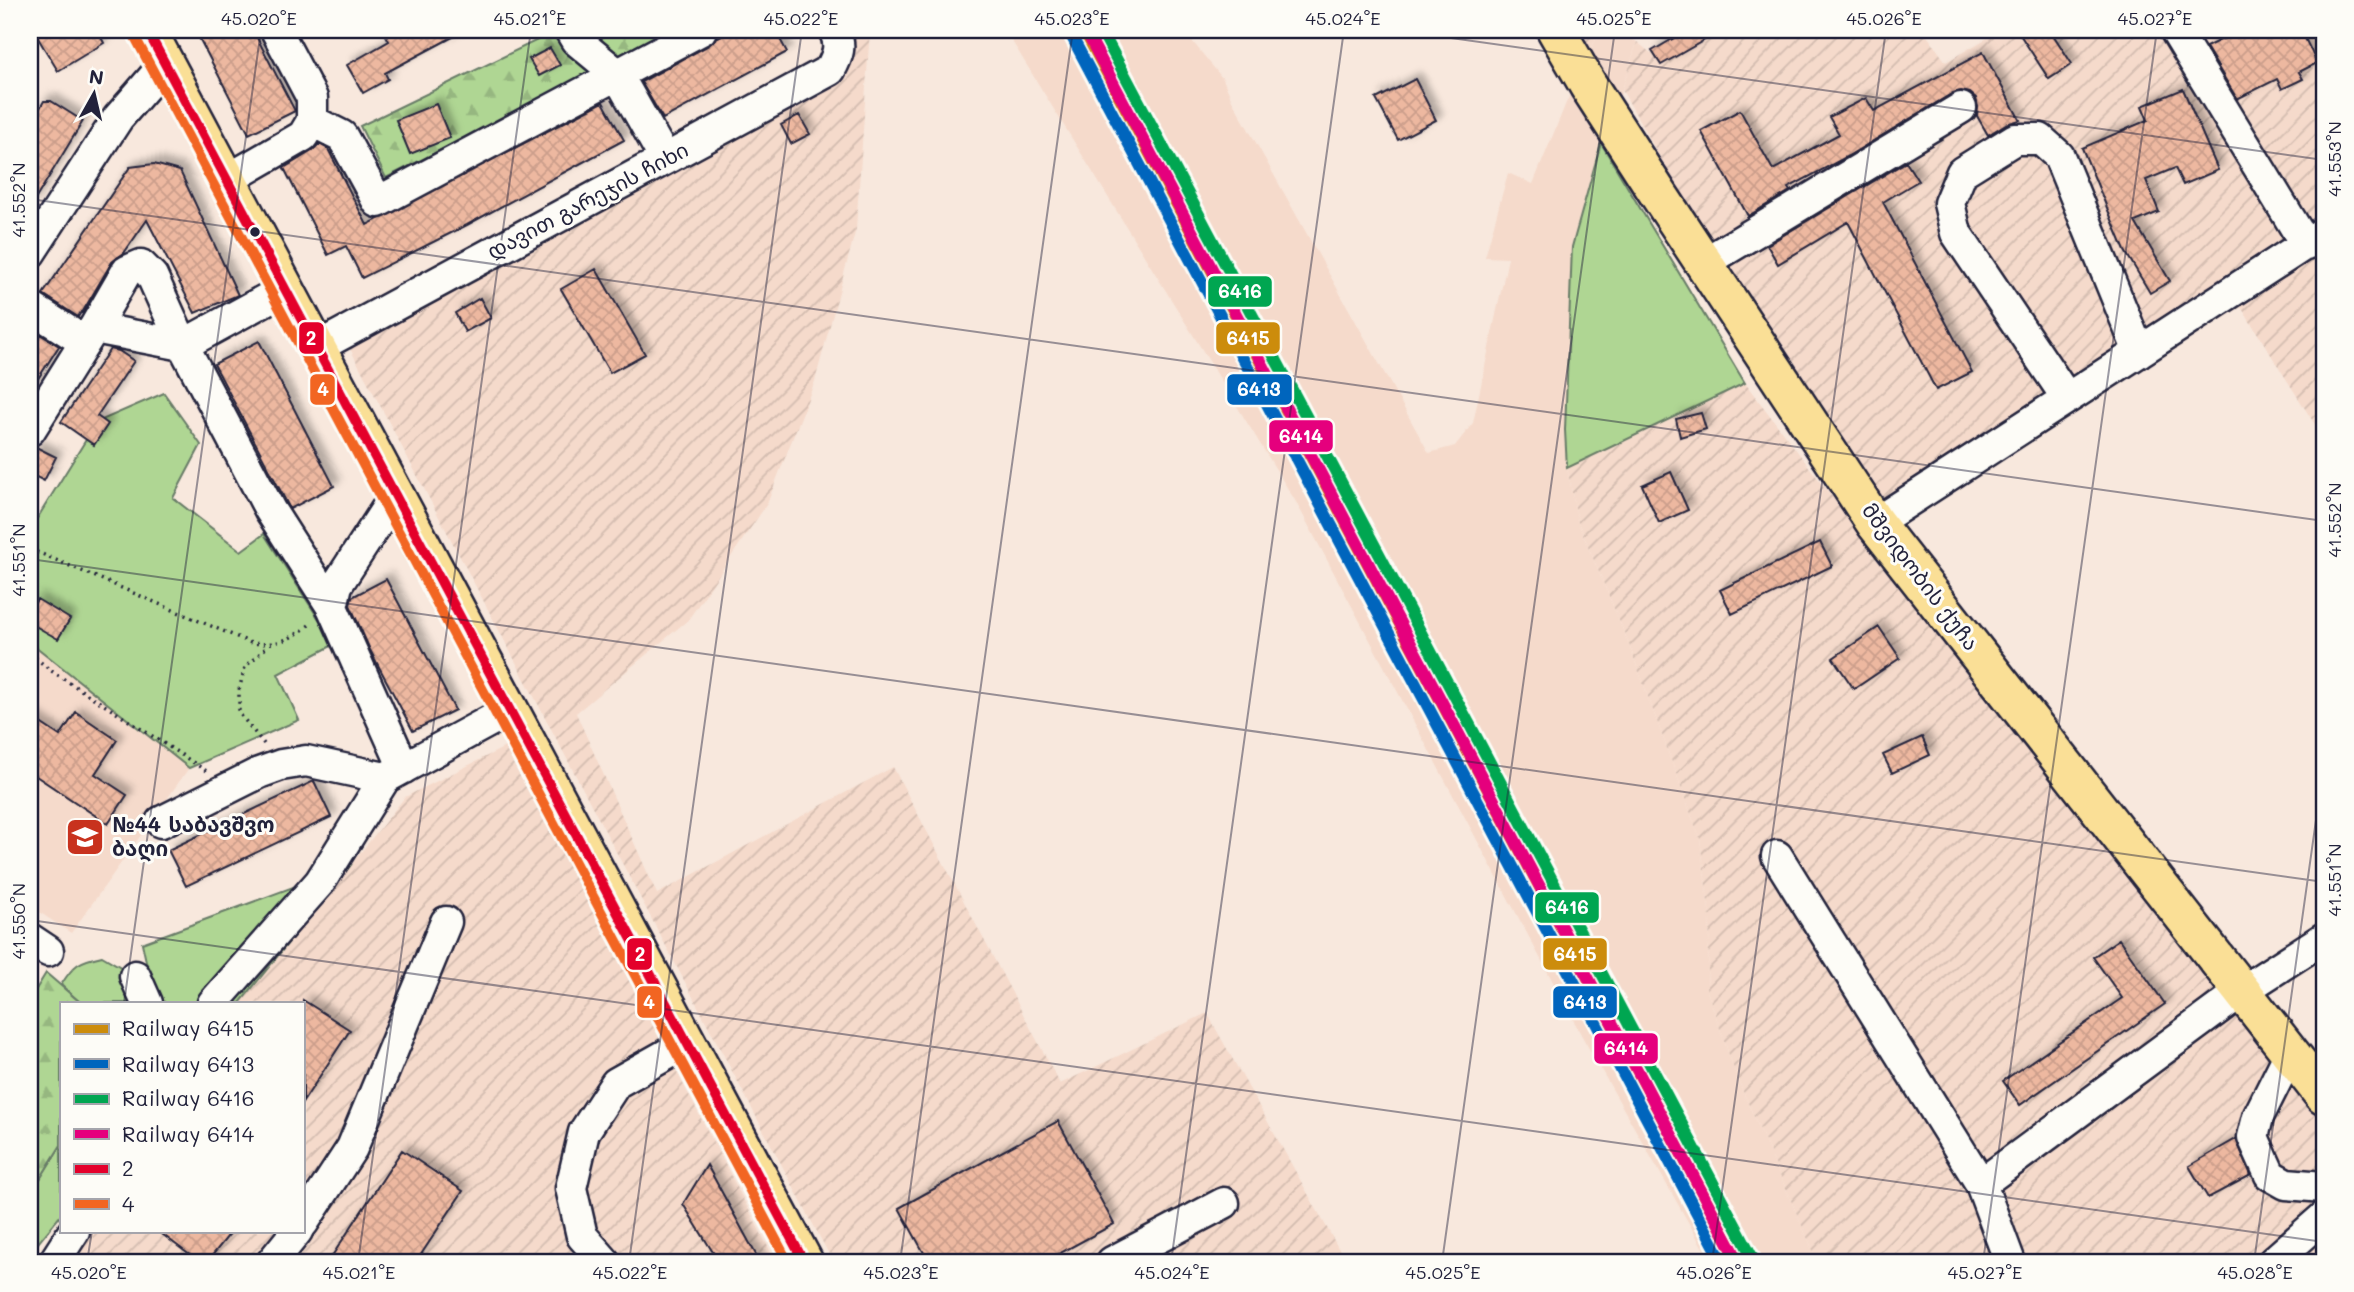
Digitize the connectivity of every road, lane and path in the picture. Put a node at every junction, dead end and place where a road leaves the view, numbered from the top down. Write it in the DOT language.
graph roads {
  1 [pos="147,30"];
  2 [pos="276,30"];
  3 [pos="570,30"];
  4 [pos="701,30"];
  5 [pos="1556,30"];
  6 [pos="2175,30"];
  7 [pos="837,34"];
  8 [pos="165,64"];
  9 [pos="617,74"];
  10 [pos="1961,108"];
  11 [pos="312,121"];
  12 [pos="665,159"];
  13 [pos="227,180"];
  14 [pos="2315,239"];
  15 [pos="32,244"];
  16 [pos="1704,263"];
  17 [pos="285,289"];
  18 [pos="30,307"];
  19 [pos="90,335"];
  20 [pos="183,345"];
  21 [pos="316,348"];
  22 [pos="2139,352"];
  23 [pos="2067,398"];
  24 [pos="30,430"];
  25 [pos="396,496"];
  26 [pos="1875,523"];
  27 [pos="30,549"];
  28 [pos="37,552"];
  29 [pos="30,566"];
  30 [pos="332,607"];
  31 [pos="268,645"];
  32 [pos="30,653"];
  33 [pos="510,710"];
  34 [pos="281,765"];
  35 [pos="394,773"];
  36 [pos="231,786"];
  37 [pos="161,822"];
  38 [pos="1777,856"];
  39 [pos="446,922"];
  40 [pos="2324,937"];
  41 [pos="135,976"];
  42 [pos="2242,991"];
  43 [pos="147,1002"];
  44 [pos="214,1002"];
  45 [pos="687,1043"];
  46 [pos="2290,1053"];
  47 [pos="2324,1096"];
  48 [pos="1981,1184"];
  49 [pos="2324,1187"];
  50 [pos="1224,1203"];
  51 [pos="2324,1217"];
  52 [pos="304,1221"];
  53 [pos="73,1232"];
  54 [pos="296,1232"];
  55 [pos="801,1261"];
  56 [pos="54,1262"];
  57 [pos="272,1262"];
  58 [pos="605,1262"];
  59 [pos="1112,1262"];
  60 [pos="2010,1262"];
  61 [pos="2273,1262"];
  1 -- 8 [label="main road"];
  2 -- 11 [label="street"];
  3 -- 9 [label="street"];
  4 -- 9 [label="street"];
  5 -- 16 [label="main road, მშვიდობის ქუჩა"];
  6 -- 14 [label="street"];
  7 -- 12 [label="street, დავით გარეჯის ჩიხი"];
  8 -- 13 [label="main road"];
  8 -- 15 [label="street"];
  9 -- 11 [label="street"];
  9 -- 12 [label="street"];
  10 -- 16 [label="street"];
  11 -- 13 [label="street"];
  12 -- 21 [label="street, დავით გარეჯის ჩიხი"];
  13 -- 17 [label="main road"];
  14 -- 22 [label="street"];
  16 -- 26 [label="main road, მშვიდობის ქუჩა"];
  17 -- 20 [label="street"];
  17 -- 21 [label="main road"];
  18 -- 19 [label="street"];
  19 -- 20 [label="street"];
  19 -- 20 [label="street"];
  19 -- 24 [label="street"];
  20 -- 30 [label="street"];
  21 -- 25 [label="main road"];
  22 -- 23 [label="street"];
  22 -- 23 [label="street"];
  23 -- 26 [label="street"];
  25 -- 30 [label="street"];
  25 -- 33 [label="main road"];
  26 -- 42 [label="main road, მშვიდობის ქუჩა"];
  27 -- 28 [label="path"];
  28 -- 29 [label="path"];
  28 -- 31 [label="path"];
  30 -- 31 [label="path"];
  30 -- 35 [label="street"];
  31 -- 34 [label="path"];
  32 -- 36 [label="path"];
  33 -- 35 [label="street"];
  33 -- 45 [label="main road"];
  34 -- 35 [label="street"];
  34 -- 36 [label="street"];
  35 -- 44 [label="street"];
  36 -- 37 [label="street"];
  38 -- 48 [label="street"];
  39 -- 52 [label="street"];
  40 -- 42 [label="street"];
  41 -- 43 [label="street"];
  42 -- 46 [label="main road, მშვიდობის ქუჩა"];
  42 -- 48 [label="street"];
  45 -- 55 [label="main road"];
  45 -- 58 [label="street"];
  46 -- 47 [label="main road, მშვიდობის ქუჩა"];
  46 -- 49 [label="street"];
  48 -- 60 [label="street"];
  50 -- 59 [label="street"];
  51 -- 61 [label="street"];
  53 -- 56 [label="street"];
  54 -- 57 [label="street"];
}
